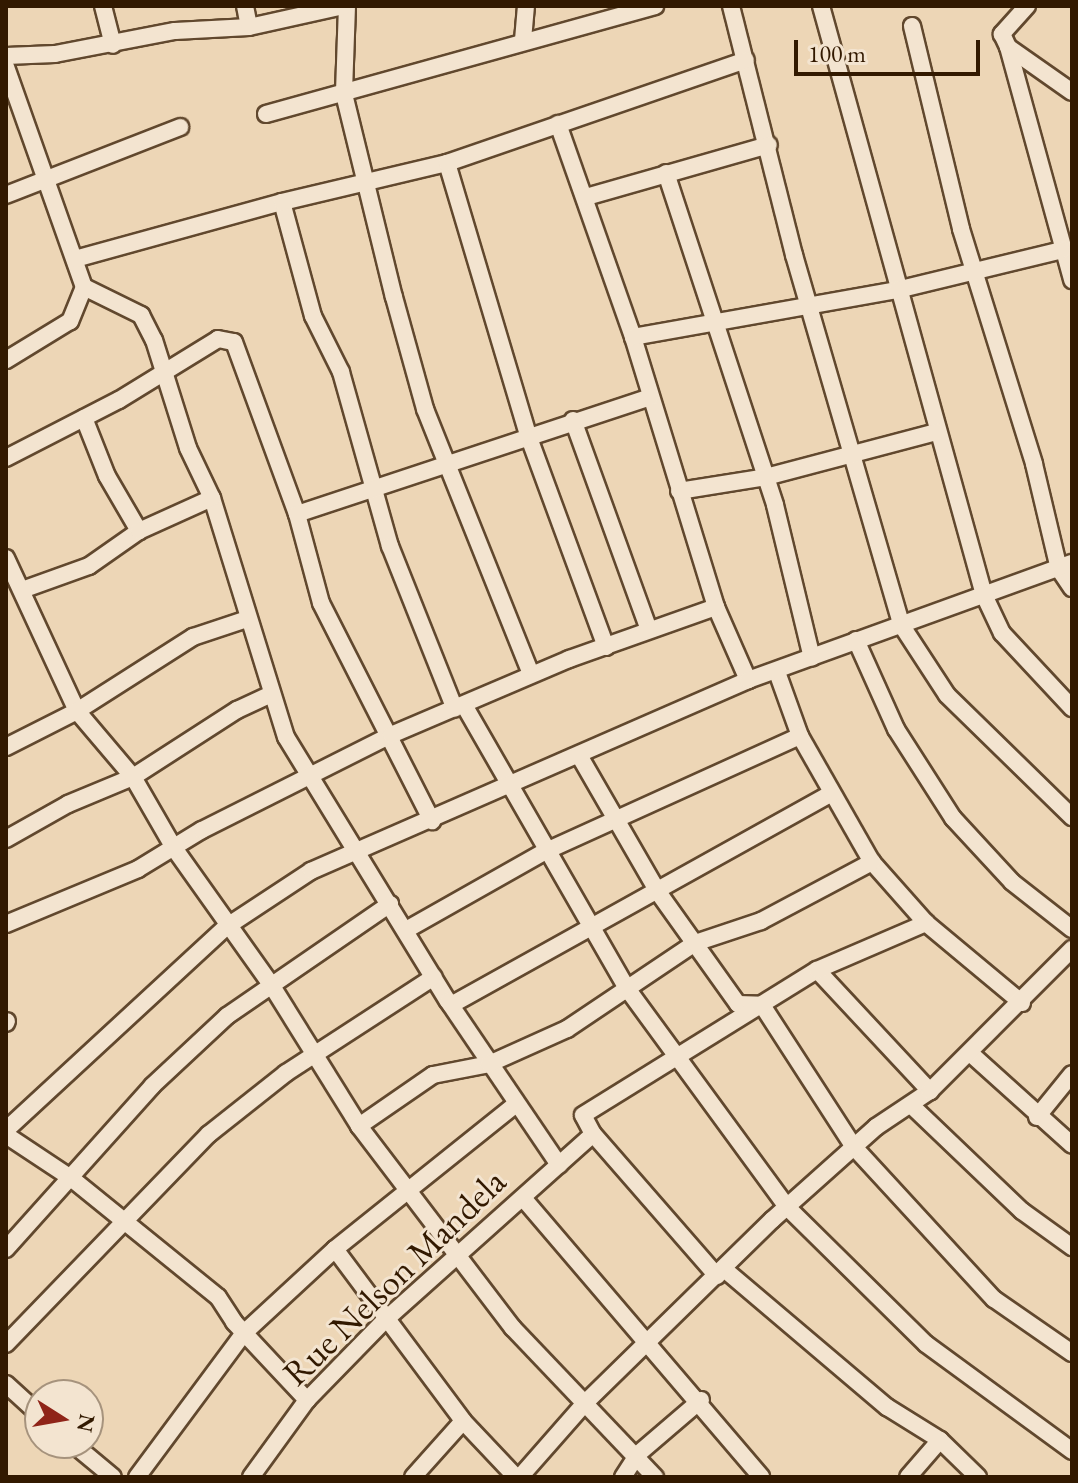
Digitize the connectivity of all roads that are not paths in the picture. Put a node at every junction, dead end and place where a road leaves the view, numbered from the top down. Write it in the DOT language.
graph roads {
  1 [pos="103,6"];
  2 [pos="245,6"];
  3 [pos="346,6"];
  4 [pos="526,6"];
  5 [pos="655,6"];
  6 [pos="731,6"];
  7 [pos="821,6"];
  8 [pos="1027,6"];
  9 [pos="912,26"];
  10 [pos="249,27"];
  11 [pos="523,40"];
  12 [pos="113,45"];
  13 [pos="1008,47"];
  14 [pos="6,56"];
  15 [pos="746,60"];
  16 [pos="6,67"];
  17 [pos="1071,90"];
  18 [pos="344,94"];
  19 [pos="266,114"];
  20 [pos="558,124"];
  21 [pos="180,127"];
  22 [pos="769,145"];
  23 [pos="447,163"];
  24 [pos="666,173"];
  25 [pos="44,180"];
  26 [pos="363,185"];
  27 [pos="6,195"];
  28 [pos="586,197"];
  29 [pos="282,202"];
  30 [pos="1062,250"];
  31 [pos="75,259"];
  32 [pos="975,274"];
  33 [pos="1072,280"];
  34 [pos="84,287"];
  35 [pos="897,290"];
  36 [pos="810,307"];
  37 [pos="717,325"];
  38 [pos="633,337"];
  39 [pos="6,360"];
  40 [pos="163,371"];
  41 [pos="650,397"];
  42 [pos="84,418"];
  43 [pos="573,420"];
  44 [pos="936,432"];
  45 [pos="528,435"];
  46 [pos="852,456"];
  47 [pos="6,458"];
  48 [pos="446,463"];
  49 [pos="766,477"];
  50 [pos="371,487"];
  51 [pos="679,491"];
  52 [pos="212,498"];
  53 [pos="297,514"];
  54 [pos="139,531"];
  55 [pos="6,558"];
  56 [pos="1066,566"];
  57 [pos="1072,588"];
  58 [pos="22,590"];
  59 [pos="984,595"];
  60 [pos="716,607"];
  61 [pos="247,619"];
  62 [pos="902,626"];
  63 [pos="649,630"];
  64 [pos="856,640"];
  65 [pos="606,647"];
  66 [pos="812,658"];
  67 [pos="777,672"];
  68 [pos="531,674"];
  69 [pos="748,680"];
  70 [pos="272,694"];
  71 [pos="460,707"];
  72 [pos="1072,708"];
  73 [pos="77,711"];
  74 [pos="391,735"];
  75 [pos="800,736"];
  76 [pos="6,746"];
  77 [pos="580,757"];
  78 [pos="133,777"];
  79 [pos="312,777"];
  80 [pos="509,789"];
  81 [pos="832,793"];
  82 [pos="1072,817"];
  83 [pos="616,819"];
  84 [pos="432,821"];
  85 [pos="6,839"];
  86 [pos="174,848"];
  87 [pos="358,849"];
  88 [pos="544,852"];
  89 [pos="872,862"];
  90 [pos="658,892"];
  91 [pos="390,904"];
  92 [pos="926,923"];
  93 [pos="6,924"];
  94 [pos="226,927"];
  95 [pos="592,929"];
  96 [pos="1072,929"];
  97 [pos="406,930"];
  98 [pos="695,943"];
  99 [pos="1072,949"];
  100 [pos="817,970"];
  101 [pos="434,977"];
  102 [pos="272,986"];
  103 [pos="626,987"];
  104 [pos="1022,1003"];
  105 [pos="451,1005"];
  106 [pos="762,1005"];
  107 [pos="970,1053"];
  108 [pos="315,1054"];
  109 [pos="675,1055"];
  110 [pos="489,1064"];
  111 [pos="1072,1074"];
  112 [pos="930,1091"];
  113 [pos="516,1104"];
  114 [pos="912,1106"];
  115 [pos="1037,1117"];
  116 [pos="359,1126"];
  117 [pos="6,1132"];
  118 [pos="593,1134"];
  119 [pos="1072,1145"];
  120 [pos="854,1147"];
  121 [pos="559,1165"];
  122 [pos="71,1178"];
  123 [pos="409,1190"];
  124 [pos="523,1198"];
  125 [pos="787,1207"];
  126 [pos="124,1223"];
  127 [pos="1072,1247"];
  128 [pos="6,1249"];
  129 [pos="335,1249"];
  130 [pos="460,1253"];
  131 [pos="721,1273"];
  132 [pos="384,1321"];
  133 [pos="244,1333"];
  134 [pos="6,1344"];
  135 [pos="649,1344"];
  136 [pos="1072,1353"];
  137 [pos="6,1384"];
  138 [pos="24,1400"];
  139 [pos="307,1400"];
  140 [pos="701,1400"];
  141 [pos="585,1403"];
  142 [pos="463,1421"];
  143 [pos="940,1440"];
  144 [pos="1072,1451"];
  145 [pos="638,1454"];
  146 [pos="91,1459"];
  147 [pos="261,1473"];
  148 [pos="113,1477"];
  149 [pos="137,1477"];
  150 [pos="413,1477"];
  151 [pos="518,1477"];
  152 [pos="623,1477"];
  153 [pos="655,1477"];
  154 [pos="761,1477"];
  155 [pos="908,1477"];
  156 [pos="978,1477"];
  1 -- 12 [label="street"];
  2 -- 10 [label="street"];
  3 -- 10 [label="street"];
  3 -- 18 [label="street"];
  4 -- 11 [label="street"];
  5 -- 11 [label="street"];
  6 -- 15 [label="street"];
  7 -- 35 [label="street"];
  8 -- 13 [label="street"];
  9 -- 32 [label="street"];
  10 -- 12 [label="street"];
  11 -- 18 [label="street"];
  12 -- 14 [label="street"];
  13 -- 17 [label="street"];
  13 -- 30 [label="street"];
  15 -- 20 [label="street"];
  15 -- 22 [label="street"];
  16 -- 25 [label="street"];
  18 -- 19 [label="street"];
  18 -- 26 [label="street"];
  20 -- 23 [label="street"];
  20 -- 28 [label="street"];
  21 -- 25 [label="street"];
  22 -- 24 [label="street"];
  22 -- 36 [label="street"];
  23 -- 26 [label="street"];
  23 -- 45 [label="street"];
  24 -- 28 [label="street"];
  24 -- 37 [label="street"];
  25 -- 27 [label="street"];
  25 -- 31 [label="street"];
  26 -- 29 [label="street"];
  26 -- 48 [label="street"];
  28 -- 38 [label="street"];
  29 -- 31 [label="street"];
  29 -- 50 [label="street"];
  30 -- 32 [label="street"];
  30 -- 33 [label="street"];
  31 -- 34 [label="street"];
  32 -- 35 [label="street"];
  32 -- 56 [label="street"];
  34 -- 39 [label="street"];
  34 -- 40 [label="street"];
  35 -- 36 [label="street"];
  35 -- 44 [label="street"];
  36 -- 37 [label="street"];
  36 -- 46 [label="street"];
  37 -- 38 [label="street"];
  37 -- 49 [label="street"];
  38 -- 41 [label="street"];
  40 -- 42 [label="street"];
  40 -- 52 [label="street"];
  40 -- 53 [label="street"];
  41 -- 43 [label="street"];
  41 -- 51 [label="street"];
  42 -- 47 [label="street"];
  42 -- 54 [label="street"];
  43 -- 45 [label="street"];
  43 -- 63 [label="street"];
  44 -- 46 [label="street"];
  44 -- 59 [label="street"];
  45 -- 48 [label="street"];
  45 -- 65 [label="street"];
  46 -- 49 [label="street"];
  46 -- 62 [label="street"];
  48 -- 50 [label="street"];
  48 -- 68 [label="street"];
  49 -- 51 [label="street"];
  49 -- 66 [label="street"];
  50 -- 53 [label="street"];
  50 -- 71 [label="street"];
  51 -- 60 [label="street"];
  52 -- 54 [label="street"];
  52 -- 61 [label="street"];
  53 -- 74 [label="street"];
  54 -- 58 [label="street"];
  55 -- 58 [label="street"];
  56 -- 57 [label="street"];
  56 -- 59 [label="street"];
  58 -- 73 [label="street"];
  59 -- 62 [label="street"];
  59 -- 72 [label="street"];
  60 -- 63 [label="street"];
  60 -- 69 [label="street"];
  61 -- 70 [label="street"];
  61 -- 73 [label="street"];
  62 -- 64 [label="street"];
  62 -- 82 [label="street"];
  63 -- 65 [label="street"];
  64 -- 66 [label="street"];
  64 -- 96 [label="street"];
  65 -- 68 [label="street"];
  66 -- 67 [label="street"];
  67 -- 69 [label="street"];
  67 -- 75 [label="street"];
  68 -- 71 [label="street"];
  69 -- 77 [label="street"];
  70 -- 78 [label="street"];
  70 -- 79 [label="street"];
  71 -- 74 [label="street"];
  71 -- 80 [label="street"];
  73 -- 76 [label="street"];
  73 -- 78 [label="street"];
  74 -- 79 [label="street"];
  74 -- 84 [label="street"];
  75 -- 81 [label="street"];
  75 -- 83 [label="street"];
  77 -- 80 [label="street"];
  77 -- 83 [label="street"];
  78 -- 85 [label="street"];
  78 -- 86 [label="street"];
  79 -- 86 [label="street"];
  79 -- 87 [label="street"];
  80 -- 84 [label="street"];
  80 -- 88 [label="street"];
  81 -- 89 [label="street"];
  81 -- 90 [label="street"];
  83 -- 88 [label="street"];
  83 -- 90 [label="street"];
  84 -- 87 [label="street"];
  86 -- 93 [label="street"];
  86 -- 94 [label="street"];
  87 -- 91 [label="street"];
  87 -- 94 [label="street"];
  88 -- 95 [label="street"];
  88 -- 97 [label="street"];
  89 -- 92 [label="street"];
  89 -- 98 [label="street"];
  90 -- 95 [label="street"];
  90 -- 98 [label="street"];
  91 -- 97 [label="street"];
  91 -- 102 [label="street"];
  92 -- 100 [label="street"];
  92 -- 104 [label="street"];
  94 -- 102 [label="street"];
  94 -- 117 [label="street"];
  95 -- 103 [label="street"];
  95 -- 105 [label="street"];
  97 -- 101 [label="street"];
  98 -- 103 [label="street"];
  98 -- 106 [label="street"];
  99 -- 104 [label="street"];
  100 -- 106 [label="street"];
  100 -- 112 [label="street"];
  101 -- 105 [label="street"];
  101 -- 108 [label="street"];
  102 -- 108 [label="street"];
  102 -- 122 [label="street"];
  103 -- 109 [label="street"];
  103 -- 110 [label="street"];
  104 -- 107 [label="street"];
  105 -- 110 [label="street"];
  106 -- 109 [label="street"];
  106 -- 120 [label="street"];
  107 -- 112 [label="street"];
  107 -- 115 [label="street"];
  108 -- 116 [label="street"];
  108 -- 126 [label="street"];
  109 -- 118 [label="street"];
  109 -- 125 [label="street"];
  110 -- 113 [label="street"];
  110 -- 116 [label="street"];
  111 -- 115 [label="street"];
  112 -- 114 [label="street"];
  113 -- 121 [label="street"];
  113 -- 123 [label="street"];
  114 -- 120 [label="street"];
  114 -- 127 [label="street"];
  115 -- 119 [label="street"];
  116 -- 123 [label="street"];
  117 -- 122 [label="street"];
  118 -- 121 [label="street, Rue Nelson Mandela"];
  118 -- 131 [label="street"];
  120 -- 125 [label="street"];
  120 -- 136 [label="street"];
  121 -- 124 [label="street, Rue Nelson Mandela"];
  122 -- 126 [label="street"];
  122 -- 128 [label="street"];
  123 -- 129 [label="street"];
  123 -- 130 [label="street"];
  124 -- 130 [label="street, Rue Nelson Mandela"];
  124 -- 135 [label="street"];
  125 -- 131 [label="street"];
  125 -- 144 [label="street"];
  126 -- 133 [label="street"];
  126 -- 134 [label="street"];
  129 -- 132 [label="street"];
  129 -- 133 [label="street"];
  130 -- 132 [label="street, Rue Nelson Mandela"];
  130 -- 141 [label="street"];
  131 -- 135 [label="street"];
  131 -- 143 [label="street"];
  132 -- 139 [label="street, Rue Nelson Mandela"];
  132 -- 142 [label="street"];
  133 -- 139 [label="street"];
  133 -- 149 [label="street"];
  135 -- 140 [label="street"];
  135 -- 141 [label="street"];
  137 -- 138 [label="street"];
  139 -- 147 [label="street, Rue Nelson Mandela"];
  140 -- 145 [label="street"];
  140 -- 154 [label="street"];
  141 -- 145 [label="street"];
  141 -- 151 [label="street"];
  142 -- 150 [label="street"];
  142 -- 151 [label="street"];
  143 -- 155 [label="street"];
  143 -- 156 [label="street"];
  145 -- 152 [label="street"];
  145 -- 153 [label="street"];
  146 -- 148 [label="street"];
}
